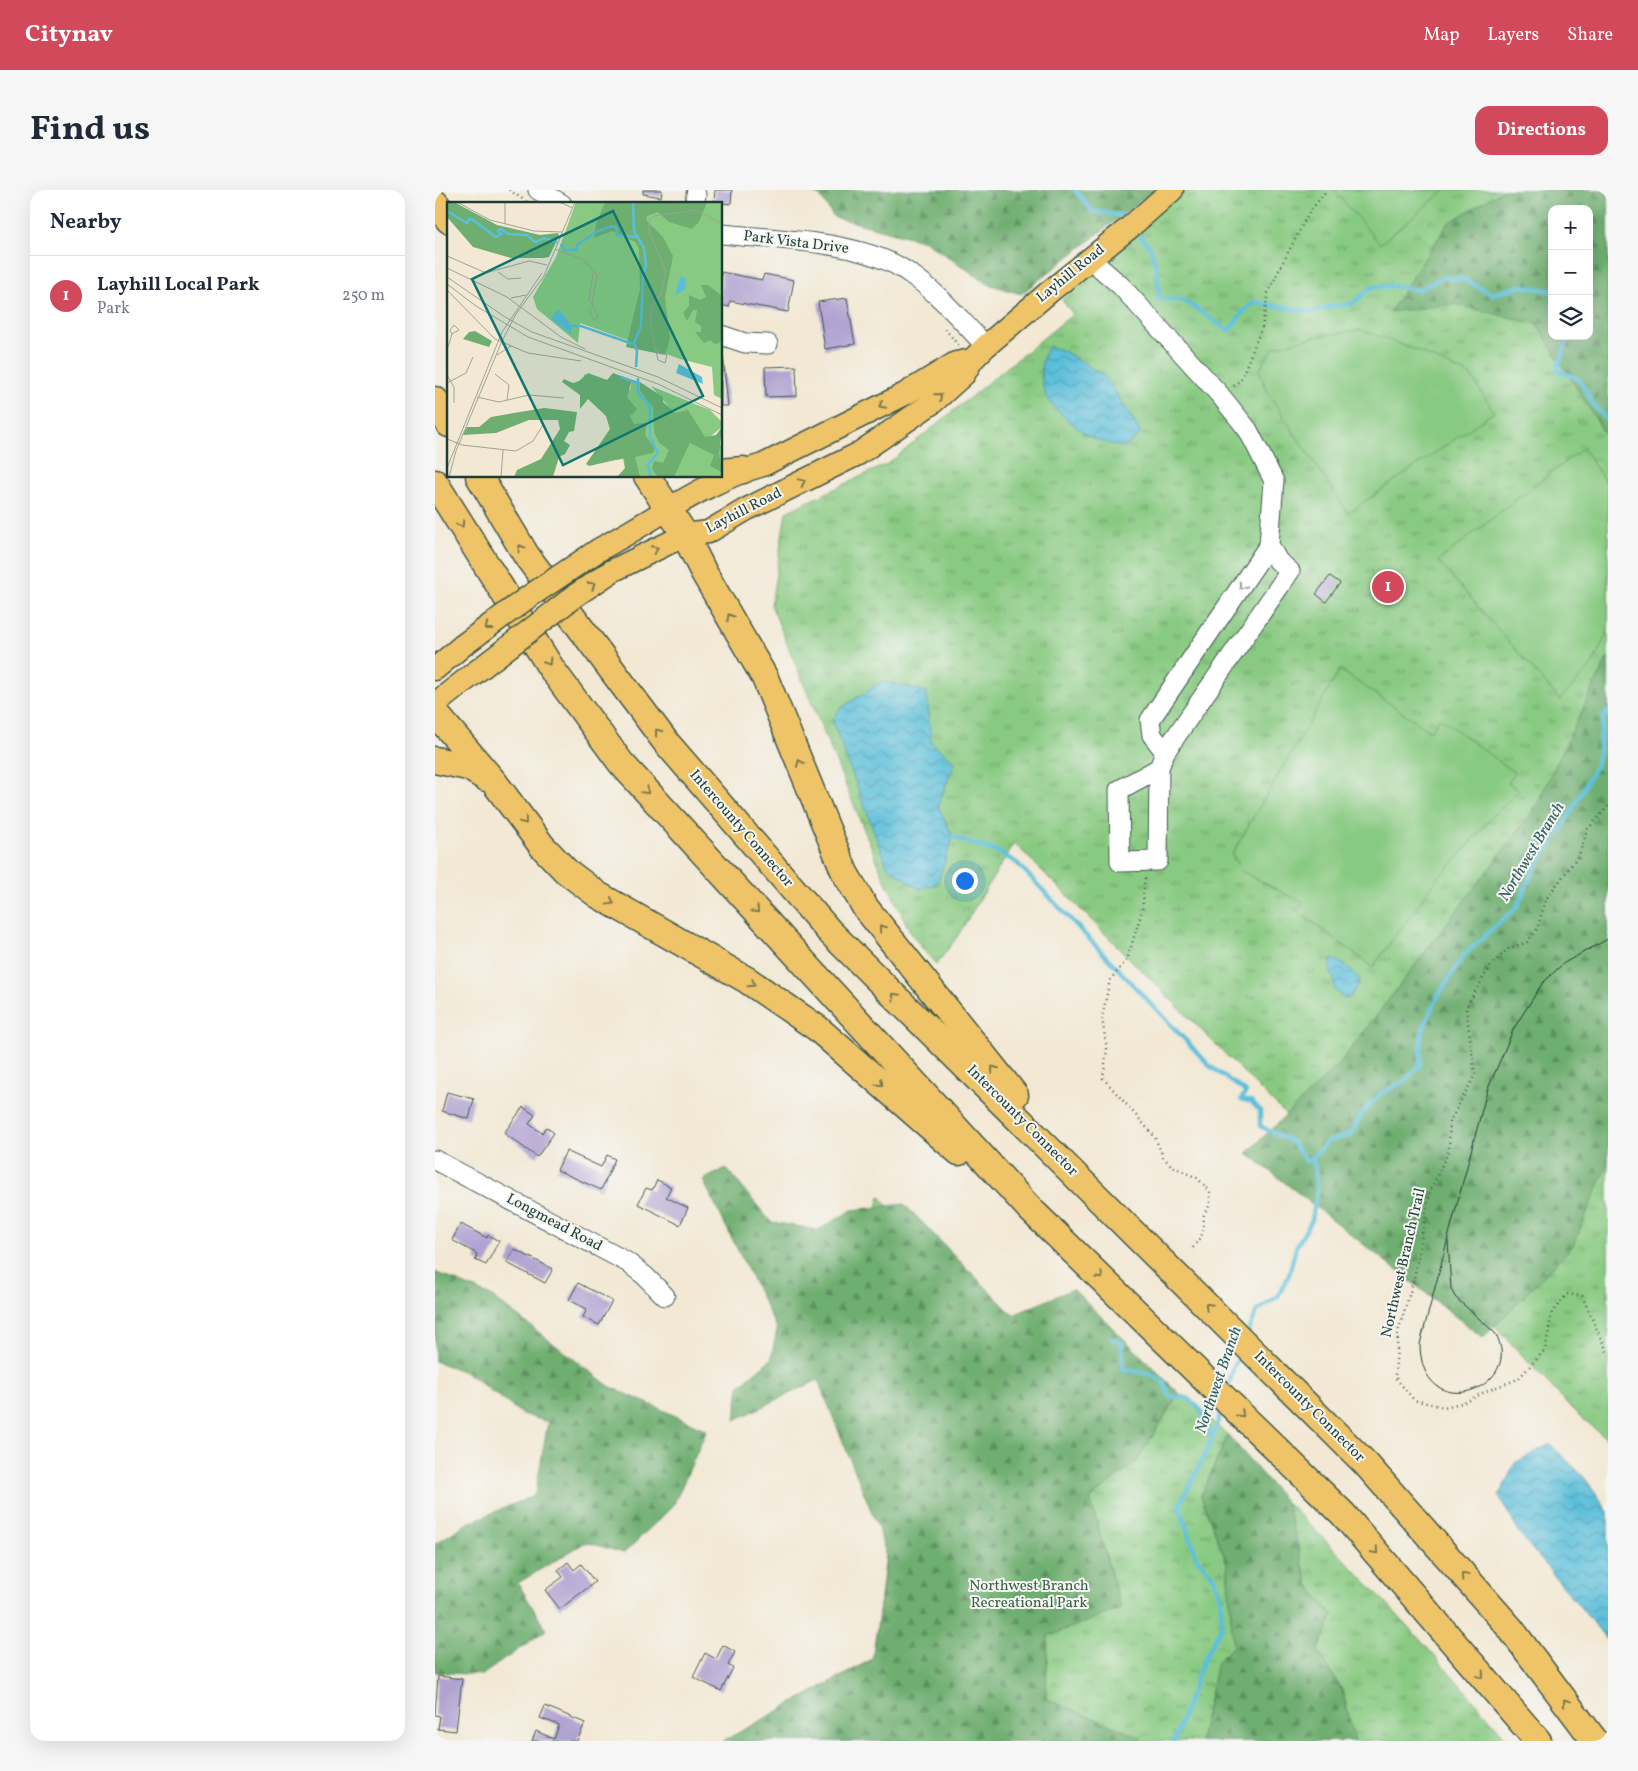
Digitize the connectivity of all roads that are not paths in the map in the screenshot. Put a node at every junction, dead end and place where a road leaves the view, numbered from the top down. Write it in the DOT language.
graph roads {
  1 [pos="538,190"];
  2 [pos="1171,190"];
  3 [pos="559,202"];
  4 [pos="435,203"];
  5 [pos="447,218"];
  6 [pos="723,234"];
  7 [pos="1090,259"];
  8 [pos="723,336"];
  9 [pos="768,344"];
  10 [pos="979,353"];
  11 [pos="435,400"];
  12 [pos="447,421"];
  13 [pos="732,471"];
  14 [pos="480,478"];
  15 [pos="648,478"];
  16 [pos="720,478"];
  17 [pos="435,483"];
  18 [pos="668,509"];
  19 [pos="685,535"];
  20 [pos="1269,545"];
  21 [pos="435,669"];
  22 [pos="435,704"];
  23 [pos="435,714"];
  24 [pos="435,760"];
  25 [pos="1162,760"];
  26 [pos="494,782"];
  27 [pos="435,1160"];
  28 [pos="1090,1189"];
  29 [pos="1029,1208"];
  30 [pos="665,1296"];
  31 [pos="1538,1741"];
  32 [pos="1595,1741"];
  1 -- 3 [label="street"];
  2 -- 7 [label="main road, Layhill Road"];
  4 -- 5 [label="highway"];
  6 -- 10 [label="street, Park Vista Drive"];
  7 -- 10 [label="main road, Layhill Road"];
  7 -- 20 [label="street"];
  8 -- 9 [label="street"];
  10 -- 13 [label="main road, Layhill Road, one-way"];
  19 -- 10 [label="main road, Layhill Road, one-way"];
  11 -- 12 [label="highway"];
  28 -- 14 [label="highway, Intercounty Connector, one-way"];
  15 -- 18 [label="highway"];
  16 -- 18 [label="main road, Layhill Road"];
  17 -- 29 [label="highway, one-way"];
  18 -- 19 [label="highway"];
  18 -- 21 [label="main road, Layhill Road, one-way, bridge"];
  22 -- 19 [label="main road, Layhill Road, one-way, bridge"];
  28 -- 19 [label="highway, one-way"];
  20 -- 25 [label="street, one-way"];
  20 -- 25 [label="street"];
  23 -- 26 [label="highway"];
  24 -- 26 [label="highway"];
  25 -- 25 [label="street"];
  26 -- 29 [label="highway, one-way"];
  27 -- 30 [label="street, Longmead Road"];
  32 -- 28 [label="highway, Intercounty Connector, one-way"];
  29 -- 31 [label="highway, one-way"];
}
